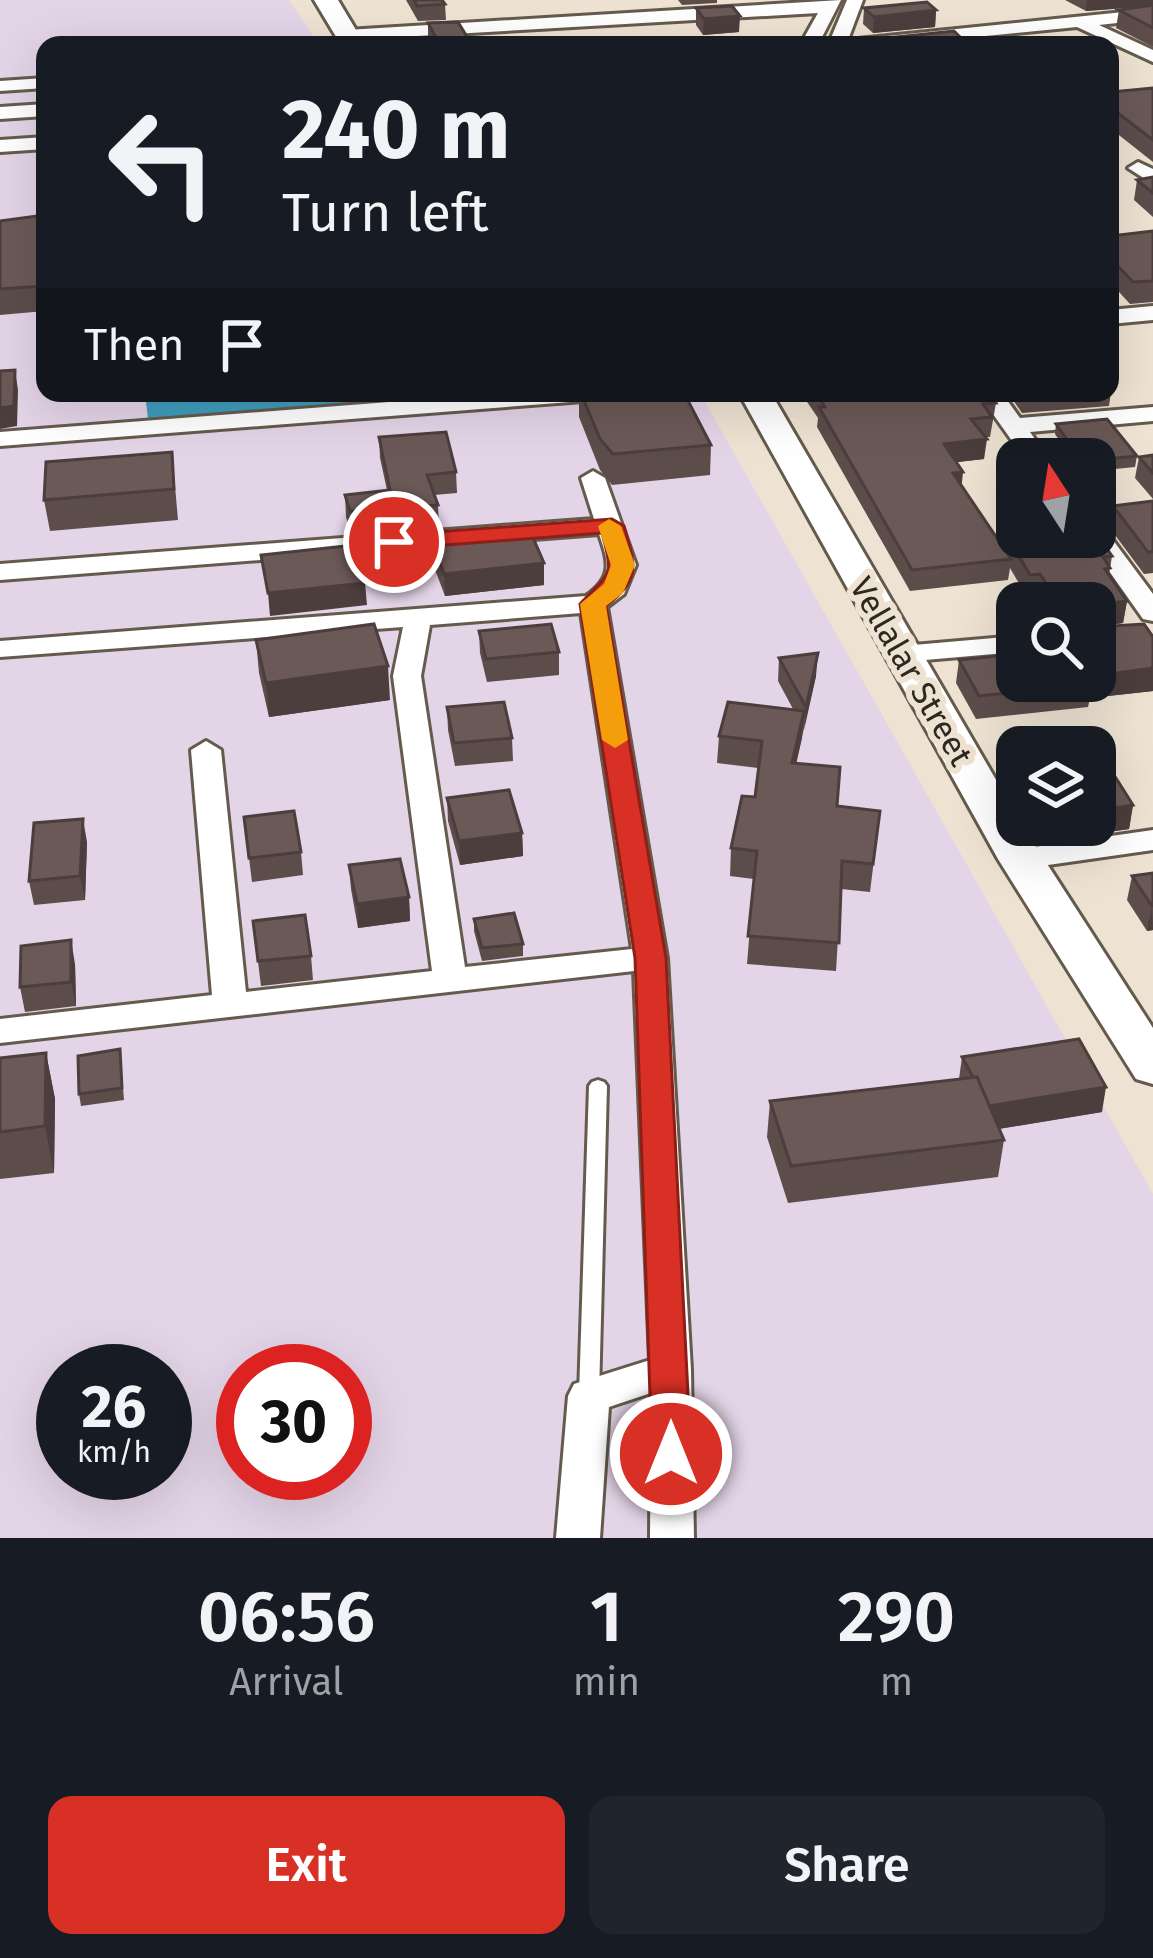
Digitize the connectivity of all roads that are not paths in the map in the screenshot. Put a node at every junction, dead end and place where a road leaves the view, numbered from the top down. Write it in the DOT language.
graph roads {
  1 [pos="326,0"];
  2 [pos="855,0"];
  3 [pos="1121,0"];
  4 [pos="831,4"];
  5 [pos="1148,15"];
  6 [pos="1084,24"];
  7 [pos="348,36"];
  8 [pos="403,36"];
  9 [pos="814,36"];
  10 [pos="844,36"];
  11 [pos="945,36"];
  12 [pos="1109,36"];
  13 [pos="1119,41"];
  14 [pos="1153,57"];
  15 [pos="36,84"];
  16 [pos="0,86"];
  17 [pos="36,111"];
  18 [pos="0,113"];
  19 [pos="36,144"];
  20 [pos="0,146"];
  21 [pos="1119,311"];
  22 [pos="1153,313"];
  23 [pos="483,402"];
  24 [pos="759,402"];
  25 [pos="996,402"];
  26 [pos="1153,414"];
  27 [pos="1011,426"];
  28 [pos="1020,438"];
  29 [pos="0,440"];
  30 [pos="593,478"];
  31 [pos="612,526"];
  32 [pos="1116,556"];
  33 [pos="0,572"];
  34 [pos="593,604"];
  35 [pos="418,618"];
  36 [pos="1146,627"];
  37 [pos="996,646"];
  38 [pos="0,649"];
  39 [pos="902,654"];
  40 [pos="206,750"];
  41 [pos="1153,840"];
  42 [pos="1020,860"];
  43 [pos="650,958"];
  44 [pos="450,981"];
  45 [pos="230,1006"];
  46 [pos="0,1031"];
  47 [pos="1153,1067"];
  48 [pos="598,1086"];
  49 [pos="671,1370"];
  50 [pos="589,1396"];
  51 [pos="578,1538"];
  52 [pos="672,1538"];
  1 -- 7 [label="street"];
  2 -- 10 [label="street"];
  3 -- 5 [label="street"];
  4 -- 8 [label="street"];
  4 -- 9 [label="street"];
  5 -- 6 [label="street"];
  6 -- 11 [label="street"];
  6 -- 12 [label="street"];
  13 -- 14 [label="street"];
  15 -- 16 [label="street"];
  17 -- 18 [label="street"];
  19 -- 20 [label="street"];
  21 -- 22 [label="street"];
  23 -- 29 [label="street"];
  24 -- 39 [label="street, Vellalar Street"];
  25 -- 27 [label="street"];
  26 -- 27 [label="street"];
  27 -- 28 [label="street"];
  30 -- 31 [label="street"];
  31 -- 33 [label="street"];
  31 -- 34 [label="street"];
  32 -- 36 [label="street"];
  34 -- 35 [label="street"];
  34 -- 43 [label="street"];
  35 -- 38 [label="street"];
  35 -- 44 [label="street"];
  37 -- 39 [label="street"];
  39 -- 42 [label="street, Vellalar Street"];
  40 -- 45 [label="street"];
  41 -- 42 [label="street"];
  42 -- 47 [label="street, Vellalar Street"];
  43 -- 44 [label="street"];
  43 -- 49 [label="street"];
  44 -- 45 [label="street"];
  45 -- 46 [label="street"];
  48 -- 50 [label="lane"];
  49 -- 50 [label="street"];
  49 -- 52 [label="street"];
  50 -- 51 [label="street"];
}
